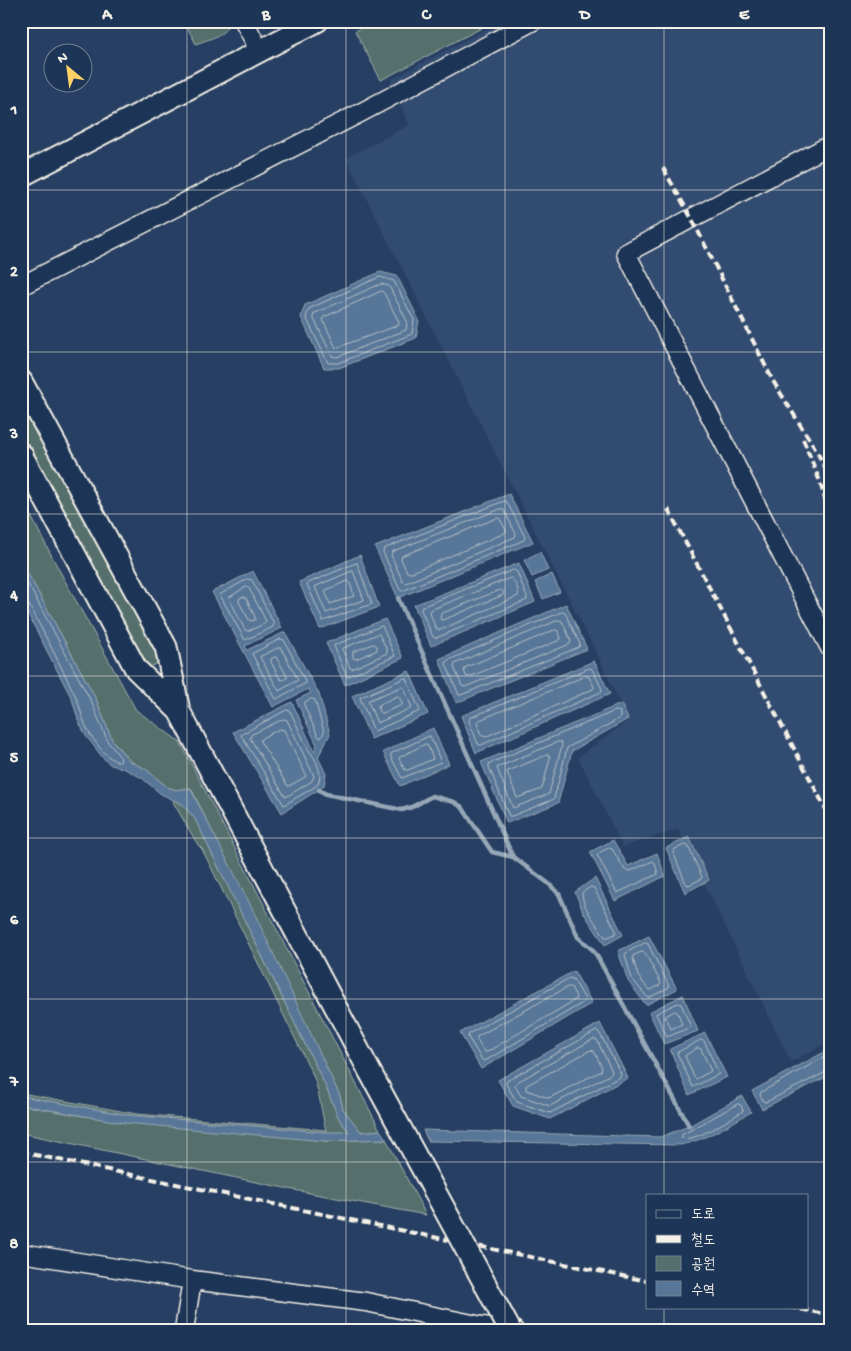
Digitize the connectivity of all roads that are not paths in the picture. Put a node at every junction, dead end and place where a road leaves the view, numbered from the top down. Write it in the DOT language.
graph roads {
  1 [pos="244,21"];
  2 [pos="317,21"];
  3 [pos="533,21"];
  4 [pos="260,52"];
  5 [pos="830,145"];
  6 [pos="21,176"];
  7 [pos="21,286"];
  8 [pos="21,381"];
  9 [pos="21,454"];
  10 [pos="830,648"];
  11 [pos="179,711"];
  12 [pos="21,1252"];
  13 [pos="192,1280"];
  14 [pos="184,1330"];
  15 [pos="510,1330"];
  16 [pos="514,1330"];
  1 -- 4 [label="street"];
  2 -- 4 [label="main road"];
  3 -- 7 [label="street"];
  4 -- 6 [label="main road"];
  5 -- 10 [label="street"];
  8 -- 11 [label="main road"];
  9 -- 11 [label="main road"];
  11 -- 15 [label="main road, bridge"];
  12 -- 13 [label="street"];
  13 -- 14 [label="street"];
  13 -- 16 [label="street"];
}
